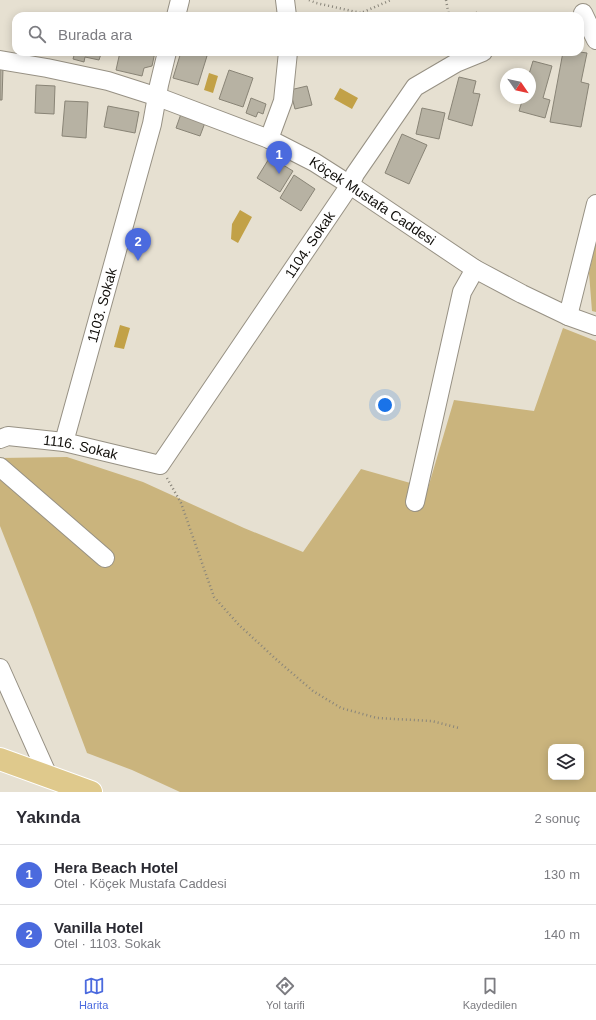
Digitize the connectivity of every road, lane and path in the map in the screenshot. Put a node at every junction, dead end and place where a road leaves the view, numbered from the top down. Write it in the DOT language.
graph roads {
  1 [pos="180,0"];
  2 [pos="285,0"];
  3 [pos="309,0"];
  4 [pos="391,0"];
  5 [pos="446,0"];
  6 [pos="177,12"];
  7 [pos="286,12"];
  8 [pos="356,12"];
  9 [pos="363,12"];
  10 [pos="448,12"];
  11 [pos="585,12"];
  12 [pos="596,40"];
  13 [pos="166,56"];
  14 [pos="288,56"];
  15 [pos="472,56"];
  16 [pos="0,60"];
  17 [pos="158,97"];
  18 [pos="269,139"];
  19 [pos="350,185"];
  20 [pos="596,204"];
  21 [pos="475,269"];
  22 [pos="568,316"];
  23 [pos="596,326"];
  24 [pos="0,439"];
  25 [pos="64,442"];
  26 [pos="160,466"];
  27 [pos="0,467"];
  28 [pos="415,502"];
  29 [pos="104,558"];
  30 [pos="0,668"];
  31 [pos="459,728"];
  32 [pos="0,752"];
  33 [pos="0,759"];
  34 [pos="49,778"];
  35 [pos="91,792"];
  1 -- 6 [label="street"];
  2 -- 7 [label="street"];
  3 -- 8 [label="path"];
  4 -- 9 [label="path"];
  5 -- 10 [label="path"];
  11 -- 12 [label="street"];
  13 -- 17 [label="street, 1103. Sokak"];
  14 -- 18 [label="street"];
  15 -- 19 [label="street, 1104. Sokak"];
  16 -- 17 [label="street, Köçek Mustafa Caddesi"];
  17 -- 18 [label="street, Köçek Mustafa Caddesi"];
  17 -- 25 [label="street, 1103. Sokak"];
  18 -- 19 [label="street, Köçek Mustafa Caddesi"];
  19 -- 21 [label="street, Köçek Mustafa Caddesi"];
  19 -- 26 [label="street, 1104. Sokak"];
  20 -- 22 [label="street"];
  21 -- 22 [label="street, Köçek Mustafa Caddesi"];
  21 -- 28 [label="street"];
  22 -- 23 [label="street, Köçek Mustafa Caddesi"];
  24 -- 25 [label="street, 1116. Sokak"];
  25 -- 26 [label="street, 1116. Sokak"];
  26 -- 31 [label="path"];
  27 -- 29 [label="street"];
  30 -- 34 [label="street"];
  32 -- 34 [label="main road"];
  33 -- 34 [label="main road"];
  34 -- 35 [label="main road"];
}
